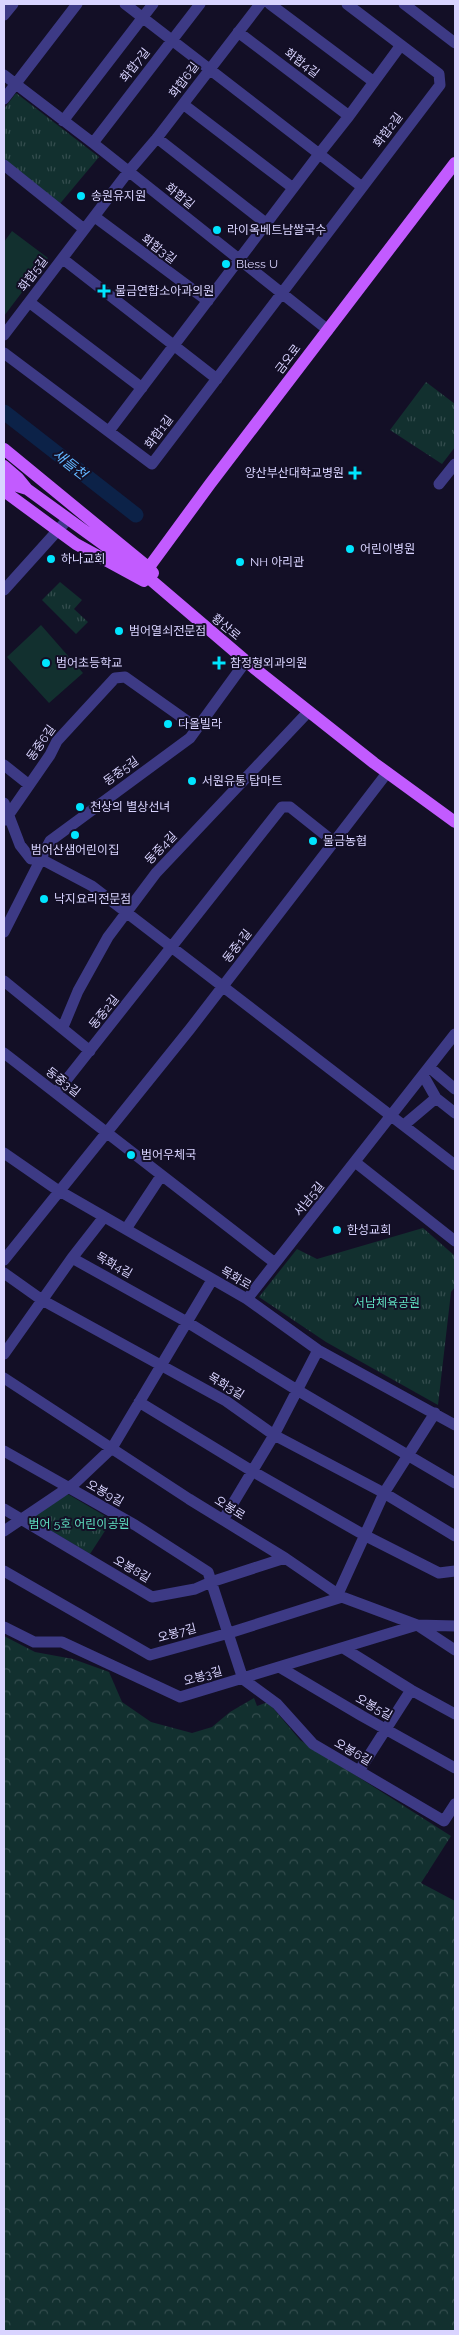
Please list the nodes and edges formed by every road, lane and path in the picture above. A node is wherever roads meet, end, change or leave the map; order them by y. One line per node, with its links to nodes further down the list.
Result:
1 (13, 4): 10 (street)
2 (77, 4): 19 (street)
3 (125, 4): 11 (street)
4 (153, 4): 11 (street, 화합7길)
5 (200, 4): 13 (street, 화합7길)
6 (260, 4): 12 (street, 화합6길)
7 (270, 4): 18 (street)
8 (346, 4): 15 (street, 화합2길)
9 (404, 4): 14 (street)
10 (4, 15)
11 (142, 17): 13 (street); 23 (street, 화합7길)
12 (238, 32): 16 (street, 화합6길); 22 (street, 화합4길)
13 (172, 41): 16 (street); 25 (street, 화합7길)
14 (455, 43)
15 (401, 45): 18 (street); 30 (street, 화합2길)
16 (209, 69): 21 (street, 화합6길); 26 (street)
17 (4, 75): 19 (street, 화합길)
18 (374, 82): 22 (street)
19 (15, 84): 20 (street); 23 (street, 화합길)
20 (4, 99)
21 (183, 104): 24 (street, 화합6길); 31 (street)
22 (350, 116): 26 (street)
23 (63, 121): 25 (street, 화합길)
24 (157, 138): 29 (street, 화합6길); 33 (street)
25 (93, 143): 29 (street, 화합길)
26 (319, 154): 30 (street); 31 (street)
27 (455, 163): 40 (main road, 금오로)
28 (4, 165): 34 (street)
29 (128, 172): 32 (street, 화합5길); 36 (street, 화합길)
30 (362, 187): 37 (street, 화합2길)
31 (293, 188): 33 (street)
32 (95, 217): 34 (street, 화합5길); 38 (street, 화합3길)
33 (267, 224): 36 (street)
34 (84, 230): 35 (street, 화합5길)
35 (63, 259): 39 (street, 화합5길); 42 (street)
36 (239, 261): 37 (street, 화합길); 38 (street)
37 (281, 294): 40 (street, 화합길); 44 (street, 화합1길)
38 (208, 301): 42 (street)
39 (29, 302): 41 (street, 화합5길); 45 (street)
40 (328, 330): 56 (main road, 금오로)
41 (4, 336)
42 (175, 345): 44 (street); 45 (street)
43 (4, 353): 46 (street, 화합1길)
44 (216, 379): 46 (street, 화합1길)
45 (142, 388): 46 (street)
46 (109, 431)
47 (4, 449): 56 (main road)
48 (455, 464): 51 (street)
49 (4, 466): 52 (main road, 황산로)
50 (4, 478): 52 (main road, 황산로)
51 (439, 484)
52 (27, 489): 54 (main road, 황산로)
53 (4, 491): 55 (main road)
54 (68, 519): 55 (street); 56 (main road, 황산로)
55 (58, 530): 57 (main road); 58 (street)
56 (147, 571): 57 (main road, 황산로)
57 (161, 589): 59 (main road, 황산로)
58 (4, 590)
59 (246, 662): 60 (main road, 황산로); 61 (street, 동중5길)
60 (309, 711): 63 (main road, 황산로); 70 (street, 동중4길)
61 (197, 728): 64 (street, 동중6길); 69 (street, 동중5길)
62 (4, 765): 64 (street)
63 (387, 773): 67 (main road, 황산로); 68 (street, 동중1길)
64 (28, 784): 66 (street, 동중6길)
65 (4, 803): 66 (street)
66 (6, 818): 69 (street)
67 (455, 822)
68 (334, 842): 72 (street, 동중2길); 74 (street, 동중1길)
69 (41, 859): 70 (street); 71 (street, 동중5길)
70 (127, 911): 72 (street); 75 (street, 동중4길)
71 (4, 932)
72 (173, 947): 74 (street); 77 (street, 동중2길)
73 (4, 981): 75 (street)
74 (222, 988): 84 (street); 86 (street, 동중1길)
75 (62, 1027): 77 (street)
76 (455, 1034): 79 (street, 서남5길)
77 (90, 1051): 81 (street, 동중2길)
78 (4, 1052): 81 (street, 동중3길)
79 (426, 1071): 80 (street); 82 (street); 84 (street, 서남5길)
80 (455, 1089)
81 (56, 1093): 86 (street, 동중3길)
82 (436, 1098): 83 (street); 85 (street)
83 (455, 1113)
84 (391, 1115): 85 (street); 88 (street, 서남5길)
85 (404, 1125): 89 (street)
86 (106, 1133): 90 (street); 91 (street, 동중1길)
87 (5, 1157): 91 (street, 목화로)
88 (355, 1162): 94 (street); 97 (street, 서남5길)
89 (455, 1165)
90 (161, 1176): 93 (street); 97 (street)
91 (61, 1192): 92 (street, 목화로); 96 (street, 동중1길)
92 (104, 1217): 93 (street, 목화로); 95 (street, 목화4길)
93 (126, 1229): 99 (street, 목화로)
94 (455, 1241)
95 (72, 1258): 101 (street); 102 (street, 목화4길)
96 (4, 1260)
97 (275, 1263): 100 (street, 서남5길)
98 (4, 1273): 101 (street)
99 (212, 1280): 100 (street, 목화로); 102 (street)
100 (247, 1299): 103 (street, 목화로)
101 (42, 1300): 104 (street); 105 (street)
102 (187, 1322): 105 (street); 107 (street)
103 (318, 1350): 107 (street); 109 (street, 목화로)
104 (4, 1354)
105 (162, 1366): 108 (street); 111 (street, 목화3길)
106 (4, 1378): 112 (street, 오봉로)
107 (297, 1390): 111 (street); 114 (street)
108 (139, 1402): 112 (street); 115 (street)
109 (435, 1413): 110 (street, 목화로); 114 (street)
110 (455, 1425)
111 (274, 1434): 115 (street); 118 (street, 목화3길)
112 (112, 1448): 117 (street); 121 (street, 오봉로)
113 (4, 1451): 117 (street, 오봉9길)
114 (407, 1456): 116 (street); 118 (street)
115 (252, 1471): 121 (street); 123 (street)
116 (455, 1483)
117 (67, 1488): 120 (street); 128 (street, 오봉9길)
118 (384, 1493): 123 (street); 124 (street, 목화3길)
119 (4, 1509): 120 (street, 오봉8길)
120 (20, 1520): 122 (street); 128 (street, 오봉8길)
121 (223, 1520): 125 (street, 오봉로)
122 (4, 1531)
123 (364, 1535): 127 (street); 129 (street)
124 (455, 1536)
125 (285, 1558): 128 (street, 오봉8길); 129 (street, 오봉로)
126 (4, 1571): 133 (street, 오봉7길)
127 (455, 1571)
128 (211, 1582): 133 (street)
129 (340, 1596): 130 (street, 오봉로); 133 (street, 오봉7길)
130 (418, 1625): 131 (street, 오봉로); 134 (street, 오봉3길); 135 (street)
131 (455, 1626)
132 (4, 1627): 137 (street, 오봉3길)
133 (229, 1634): 137 (street)
134 (345, 1649): 136 (street, 오봉3길); 138 (street)
135 (455, 1650)
136 (281, 1668): 137 (street, 오봉3길); 140 (street, 오봉5길)
137 (243, 1679): 142 (street, 오봉6길)
138 (411, 1690): 139 (street); 140 (street)
139 (455, 1714)
140 (386, 1730): 141 (street, 오봉5길); 142 (street)
141 (455, 1768)
142 (359, 1771): 143 (street, 오봉6길)
143 (455, 1804)

